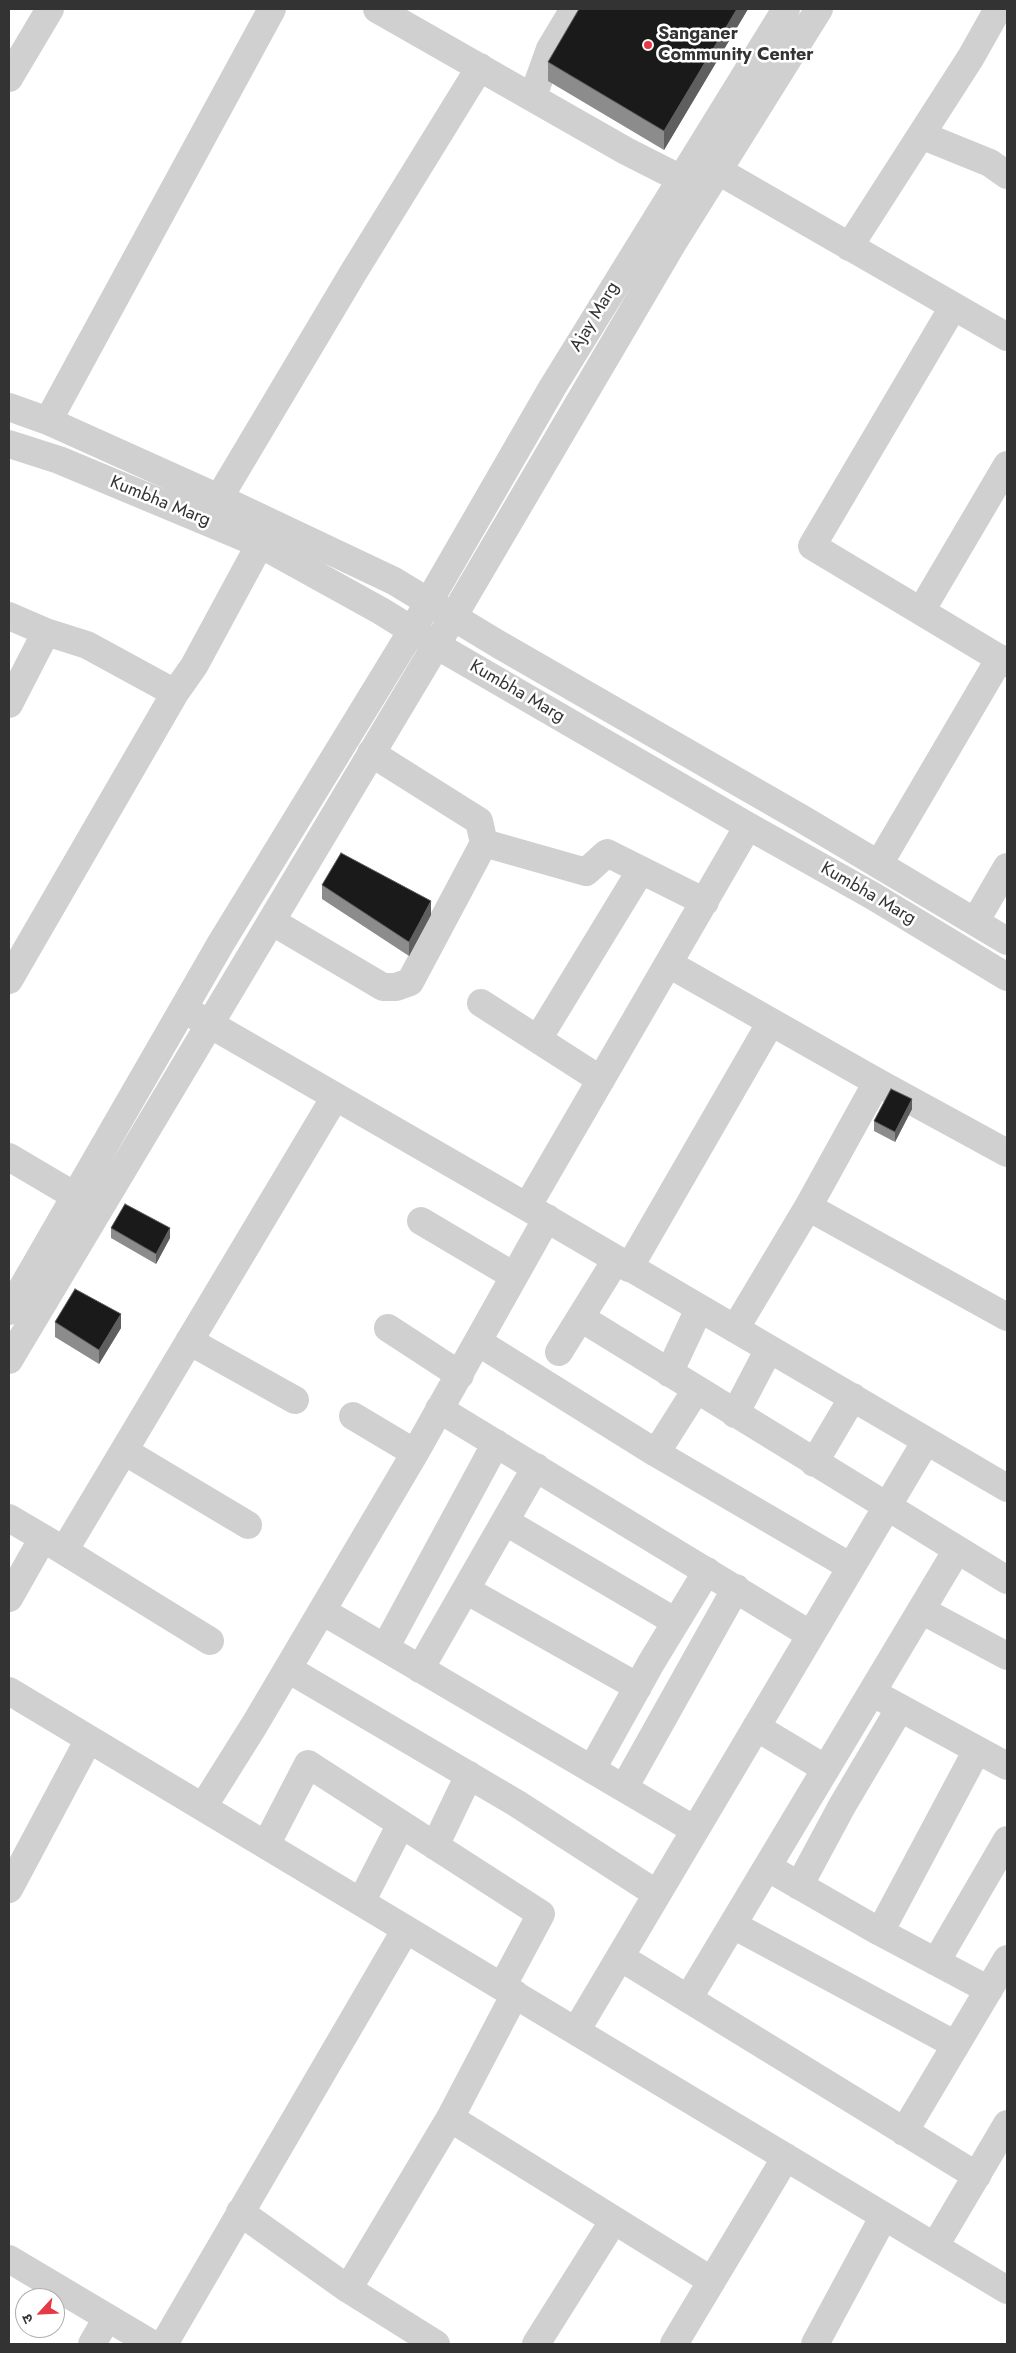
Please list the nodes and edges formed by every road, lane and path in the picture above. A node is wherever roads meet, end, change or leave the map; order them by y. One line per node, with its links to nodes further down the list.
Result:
1 (50, 9): 9 (street)
2 (272, 9): 19 (street)
3 (377, 9): 8 (street)
4 (574, 9): 10 (street)
5 (786, 9): 12 (street, Ajay Marg)
6 (819, 9): 14 (street, Ajay Marg)
7 (998, 9): 11 (street)
8 (480, 67): 10 (street); 22 (street)
9 (9, 78)
10 (533, 96): 12 (street)
11 (921, 135): 13 (street); 15 (street)
12 (687, 168): 14 (street); 25 (street, Ajay Marg)
13 (1007, 175)
14 (711, 181): 15 (street); 28 (street, Ajay Marg)
15 (849, 247): 16 (street)
16 (953, 307): 17 (street); 26 (street)
17 (1007, 337)
18 (9, 407): 19 (street, Kumbha Marg)
19 (48, 421): 22 (street, Kumbha Marg)
20 (9, 444): 24 (street, Kumbha Marg)
21 (1007, 465): 23 (street)
22 (219, 498): 25 (street, Kumbha Marg)
23 (999, 499): 26 (street)
24 (260, 544): 29 (street, Kumbha Marg); 33 (street)
25 (430, 602): 28 (street, Kumbha Marg); 29 (street, Ajay Marg)
26 (921, 611): 32 (street)
27 (9, 616): 30 (street)
28 (453, 617): 31 (street, Ajay Marg); 38 (street, Kumbha Marg)
29 (413, 630): 31 (street, Kumbha Marg); 49 (street, Ajay Marg)
30 (46, 632): 33 (street); 34 (street)
31 (436, 645): 35 (street, Ajay Marg); 36 (street, Kumbha Marg)
32 (1004, 660): 38 (street)
33 (175, 693): 47 (street)
34 (9, 704)
35 (371, 753): 37 (street); 42 (street, Ajay Marg)
36 (748, 826): 41 (street); 46 (street, Kumbha Marg)
37 (484, 843): 40 (street); 42 (street)
38 (879, 864): 43 (street, Kumbha Marg)
39 (1007, 867): 43 (street)
40 (641, 870): 41 (street); 52 (street)
41 (705, 902): 45 (street)
42 (271, 921): 51 (street, Ajay Marg)
43 (975, 922): 44 (street, Kumbha Marg)
44 (1007, 941)
45 (669, 964): 50 (street); 53 (street)
46 (1007, 977)
47 (9, 980)
48 (481, 1003): 52 (street)
49 (183, 1009): 51 (street); 58 (street, Ajay Marg)
50 (771, 1022): 54 (street); 62 (street)
51 (209, 1024): 55 (street); 65 (street, Ajay Marg)
52 (538, 1039): 53 (street)
53 (601, 1080): 60 (street)
54 (877, 1082): 56 (street); 59 (street)
55 (335, 1097): 60 (street); 70 (street)
56 (1007, 1153)
57 (9, 1157): 58 (street)
58 (75, 1196): 65 (street, Ajay Marg)
59 (808, 1208): 66 (street); 69 (street)
60 (537, 1212): 62 (street); 63 (street)
61 (421, 1221): 63 (street)
62 (623, 1264): 64 (street); 67 (street)
63 (514, 1276): 71 (street)
64 (699, 1308): 69 (street); 75 (street)
65 (14, 1313): 74 (street)
66 (1007, 1317)
67 (581, 1318): 73 (street); 75 (street)
68 (388, 1328): 76 (street)
69 (735, 1329): 72 (street)
70 (189, 1342): 79 (street); 85 (street)
71 (478, 1342): 76 (street); 87 (street)
72 (769, 1349): 78 (street); 81 (street)
73 (559, 1352)
74 (9, 1360)
75 (669, 1373): 77 (street)
76 (460, 1375): 80 (street)
77 (696, 1390): 81 (street); 87 (street)
78 (853, 1398): 83 (street); 88 (street)
79 (295, 1400)
80 (439, 1409): 84 (street); 86 (street)
81 (735, 1414): 88 (street)
82 (353, 1416): 86 (street)
83 (926, 1441): 90 (street); 91 (street)
84 (496, 1443): 89 (street); 108 (street)
85 (124, 1451): 94 (street); 95 (street)
86 (415, 1453): 104 (street)
87 (656, 1453): 97 (street)
88 (814, 1464): 91 (street)
89 (536, 1467): 93 (street); 98 (street)
90 (1007, 1488)
91 (886, 1508): 96 (street); 97 (street)
92 (9, 1518): 95 (street)
93 (506, 1522): 101 (street); 105 (street)
94 (248, 1525)
95 (53, 1545): 102 (street); 107 (street)
96 (957, 1550): 99 (street); 103 (street)
97 (851, 1567): 106 (street)
98 (707, 1571): 100 (street); 105 (street)
99 (1007, 1580)
100 (736, 1588): 106 (street); 123 (street)
101 (466, 1590): 111 (street); 112 (street)
102 (9, 1598)
103 (921, 1610): 109 (street); 114 (street)
104 (322, 1611): 108 (street); 110 (street)
105 (676, 1622): 112 (street)
106 (811, 1635): 116 (street)
107 (210, 1641)
108 (385, 1648): 111 (street)
109 (1007, 1656)
110 (288, 1669): 122 (street); 124 (street)
111 (420, 1669): 120 (street)
112 (638, 1687): 120 (street)
113 (9, 1691): 117 (street)
114 (872, 1693): 115 (street); 121 (street)
115 (900, 1708): 118 (street); 131 (street)
116 (756, 1727): 121 (street); 126 (street)
117 (89, 1739): 124 (street); 132 (street)
118 (977, 1750): 119 (street); 137 (street)
119 (1007, 1766)
120 (592, 1769): 123 (street)
121 (826, 1769): 130 (street)
122 (469, 1775): 129 (street); 133 (street)
123 (624, 1788): 126 (street)
124 (203, 1808): 128 (street)
125 (401, 1824): 128 (street); 129 (street); 134 (street)
126 (695, 1830): 133 (street)
127 (1007, 1840): 140 (street)
128 (266, 1845): 134 (street)
129 (435, 1846): 141 (street)
130 (767, 1867): 131 (street); 135 (street)
131 (799, 1886): 137 (street)
132 (9, 1889)
133 (657, 1894): 138 (street)
134 (361, 1902): 136 (street)
135 (733, 1925): 143 (street); 145 (street)
136 (406, 1929): 141 (street); 151 (street)
137 (880, 1932): 140 (street)
138 (620, 1957): 143 (street); 144 (street)
139 (1007, 1959): 142 (street)
140 (936, 1962): 142 (street)
141 (508, 1990): 144 (street); 146 (street)
142 (989, 1990): 145 (street)
143 (688, 1999): 148 (street)
144 (576, 2031): 149 (street)
145 (956, 2045): 148 (street)
146 (450, 2118): 153 (street); 157 (street)
147 (1007, 2124): 150 (street)
148 (904, 2132): 150 (street)
149 (786, 2157): 152 (street); 156 (street)
150 (977, 2176): 154 (street)
151 (240, 2212): 157 (street); 162 (street)
152 (884, 2216): 154 (street); 166 (street)
153 (614, 2220): 156 (street); 164 (street)
154 (935, 2246): 158 (street)
155 (9, 2259): 159 (street)
156 (712, 2281): 165 (street)
157 (348, 2289): 163 (street)
158 (1007, 2290)
159 (107, 2318): 160 (street); 161 (street)
160 (92, 2344)
161 (152, 2344)
162 (164, 2344)
163 (436, 2344)
164 (536, 2344)
165 (674, 2344)
166 (815, 2344)

